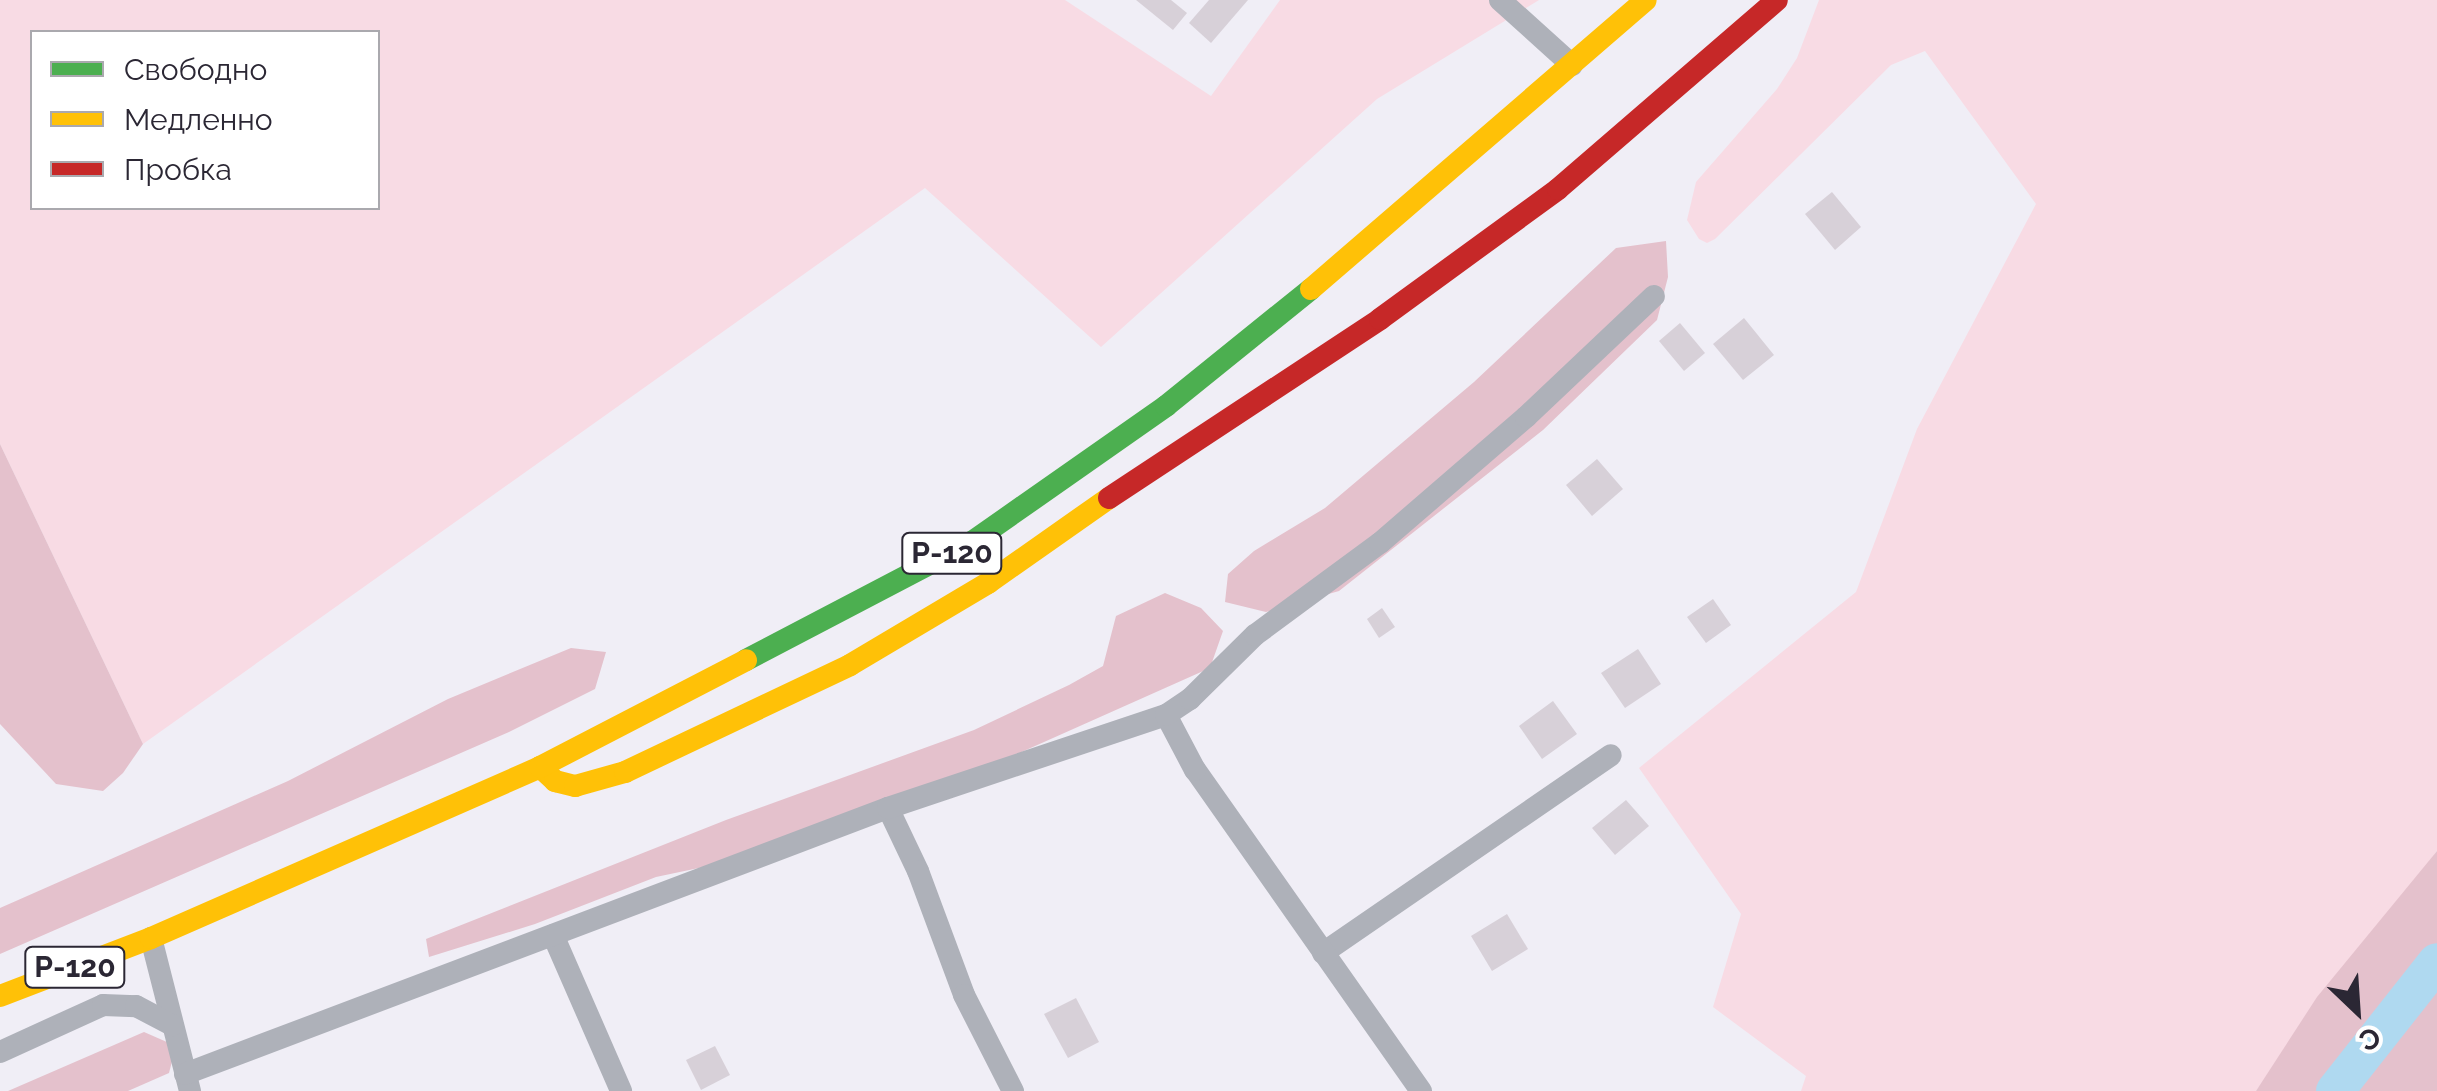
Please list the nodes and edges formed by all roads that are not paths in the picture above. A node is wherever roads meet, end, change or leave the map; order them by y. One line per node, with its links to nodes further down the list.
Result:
1 (1500, 0): 4 (street)
2 (1646, 0): 4 (main road, Р-120)
3 (1778, 0): 8 (main road)
4 (1572, 65): 8 (main road, Р-120)
5 (1654, 296): 6 (street)
6 (1166, 715): 9 (street); 12 (street)
7 (1610, 755): 12 (street)
8 (540, 767): 11 (main road, Р-120)
9 (888, 808): 10 (street); 18 (street)
10 (553, 935): 16 (street); 17 (street)
11 (151, 938): 13 (main road, Р-120); 14 (street)
12 (1323, 952): 19 (street)
13 (0, 996)
14 (172, 1025): 15 (street); 16 (street)
15 (0, 1052)
16 (187, 1082)
17 (620, 1091)
18 (1013, 1091)
19 (1421, 1091)

